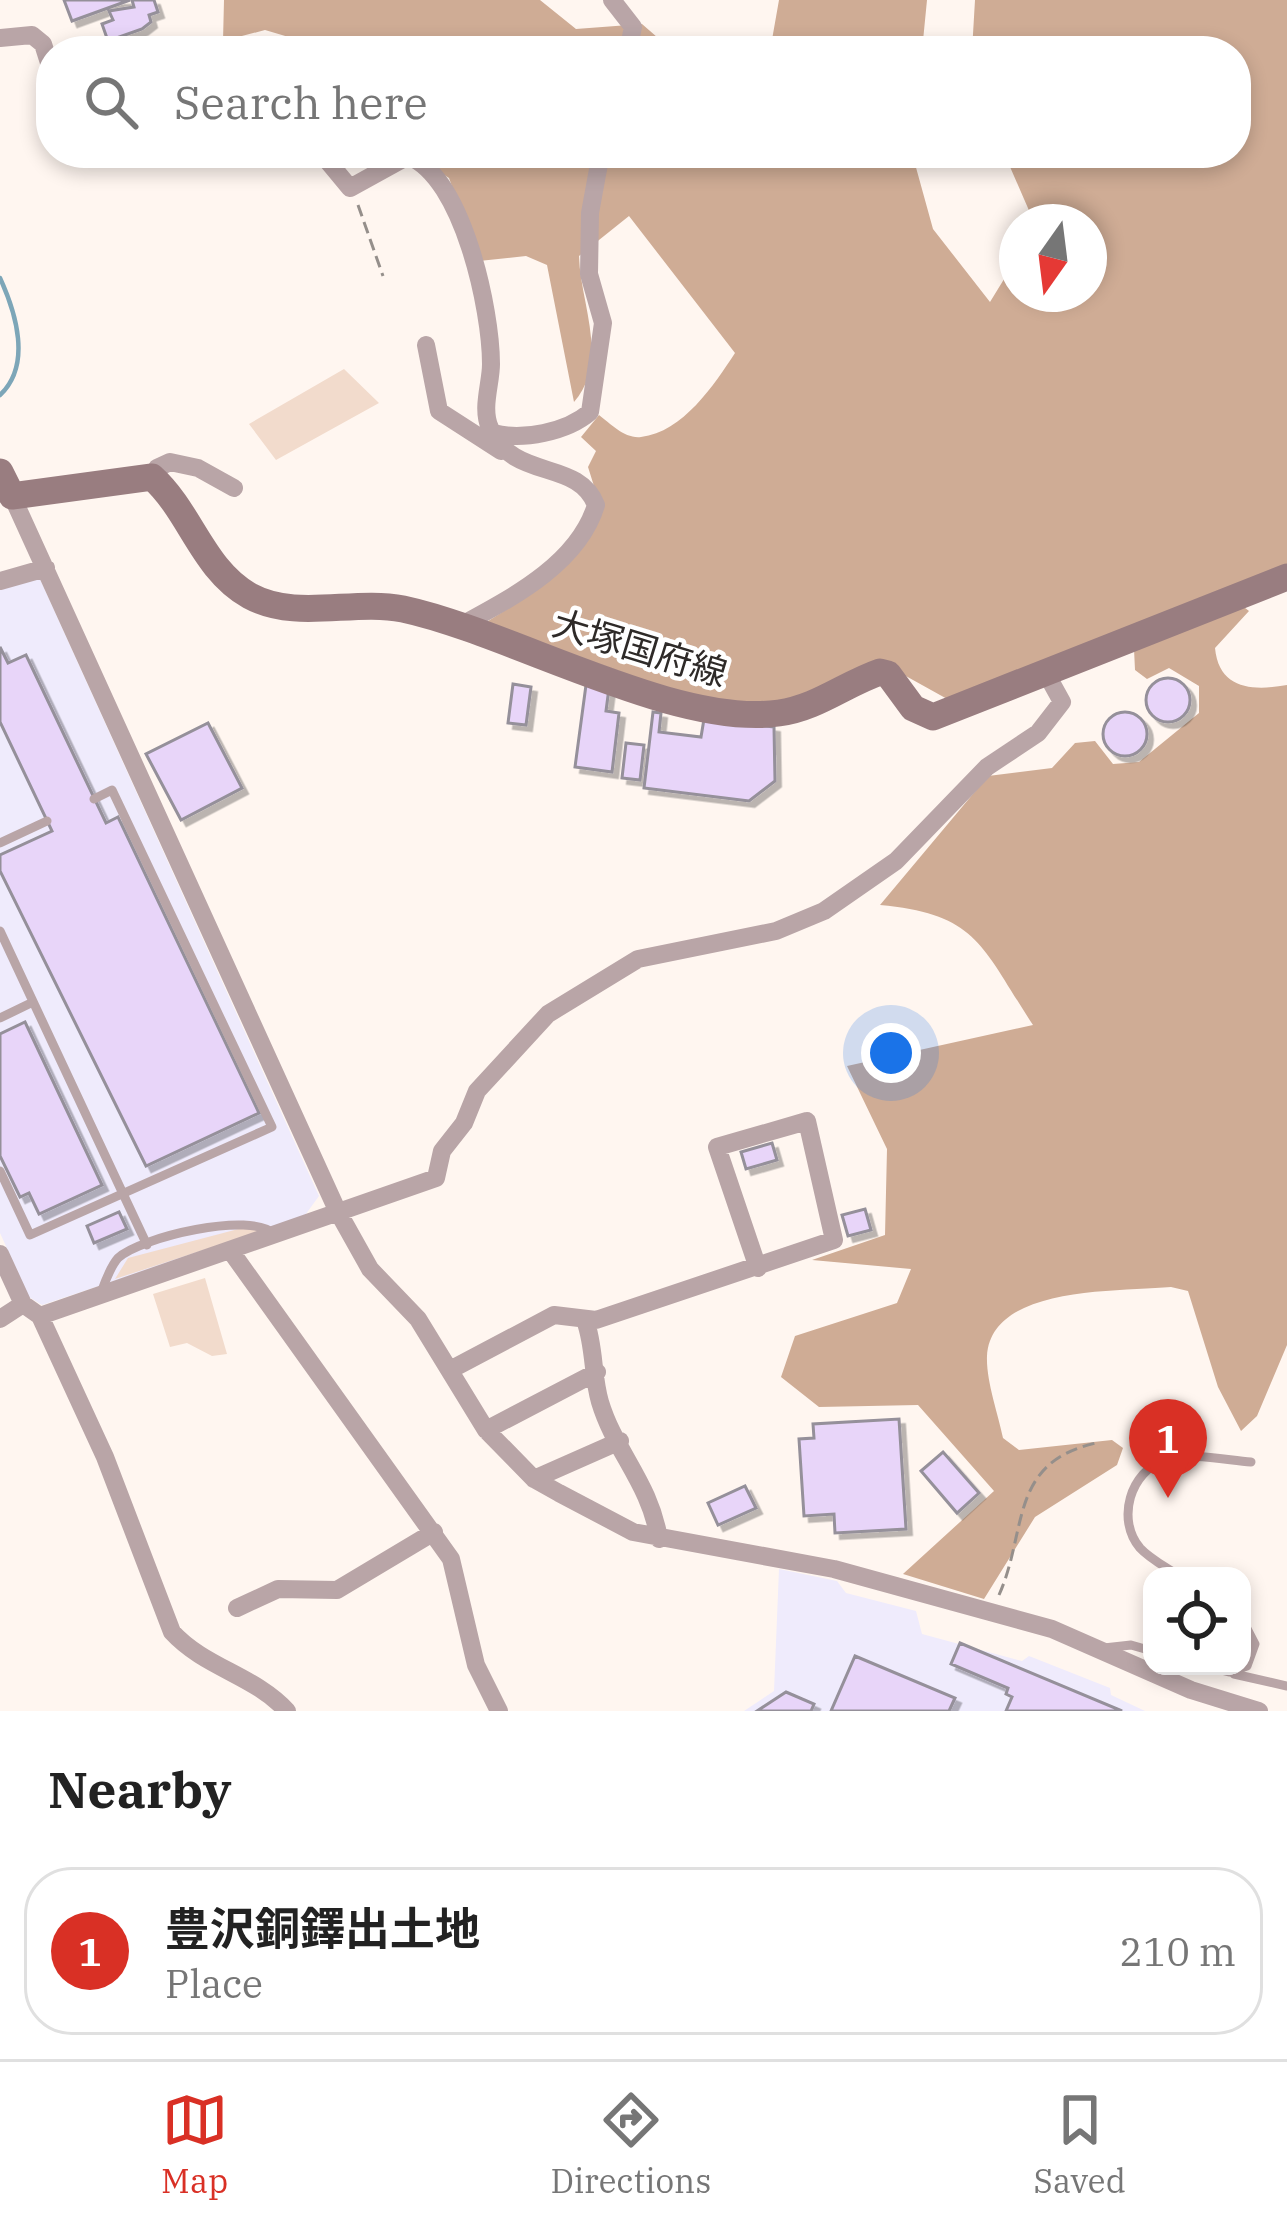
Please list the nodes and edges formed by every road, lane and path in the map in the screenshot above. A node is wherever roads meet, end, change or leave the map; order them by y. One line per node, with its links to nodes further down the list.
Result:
1 (612, 0): 2 (street)
2 (631, 36)
3 (0, 38): 4 (street)
4 (36, 38)
5 (333, 168): 9 (street)
6 (386, 168): 9 (street)
7 (426, 168): 12 (street)
8 (599, 168): 12 (street)
9 (350, 188): 10 (path)
10 (383, 277)
11 (426, 345): 13 (street)
12 (494, 433): 13 (street)
13 (505, 454): 20 (street)
14 (152, 477): 15 (main road); 16 (street); 20 (main road, 大塚国府線)
15 (6, 484): 17 (street)
16 (234, 488)
17 (46, 568): 18 (street); 30 (street)
18 (0, 581)
19 (1283, 582): 21 (main road, 大塚国府線)
20 (458, 627): 21 (main road, 大塚国府線)
21 (1046, 673): 30 (street)
22 (94, 799): 29 (lane)
23 (47, 821): 24 (lane)
24 (0, 843)
25 (0, 931): 26 (lane)
26 (33, 1002): 27 (lane); 29 (lane)
27 (0, 1018)
28 (0, 1172): 29 (lane)
29 (123, 1193): 32 (lane)
30 (337, 1210): 31 (street); 41 (street)
31 (274, 1234): 32 (lane); 33 (street)
32 (147, 1245): 36 (lane)
33 (230, 1250): 36 (street); 48 (street)
34 (0, 1254): 37 (street)
35 (758, 1268): 35 (street); 40 (street)
36 (100, 1295): 38 (street)
37 (23, 1304): 38 (street); 39 (street)
38 (40, 1316): 57 (street)
39 (0, 1319)
40 (584, 1320): 41 (street); 42 (street)
41 (450, 1370): 43 (street)
42 (597, 1372): 43 (street); 44 (street)
43 (486, 1430): 47 (street)
44 (620, 1441): 47 (street); 49 (street)
45 (1096, 1443): 52 (path)
46 (1252, 1462): 50 (lane)
47 (535, 1479): 49 (street)
48 (434, 1532): 51 (street); 58 (street)
49 (658, 1538): 52 (street)
50 (1166, 1567)
51 (237, 1608)
52 (991, 1612): 53 (street)
53 (1102, 1648): 54 (lane); 59 (street)
54 (1143, 1648)
55 (1241, 1675): 56 (lane)
56 (1287, 1686)
57 (287, 1711)
58 (499, 1711)
59 (1258, 1711)

